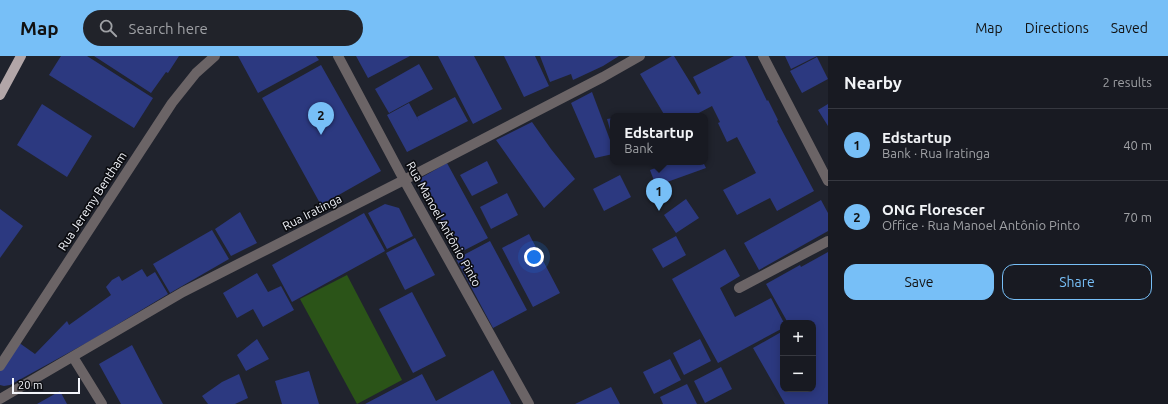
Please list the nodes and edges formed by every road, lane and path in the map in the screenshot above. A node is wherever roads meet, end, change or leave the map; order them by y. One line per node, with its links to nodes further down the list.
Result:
1 (21, 56): 6 (main road)
2 (215, 56): 12 (street, Rua Jeremy Bentham)
3 (338, 56): 7 (street, Rua Manoel Antônio Pinto)
4 (640, 56): 7 (street, Rua Iratinga)
5 (763, 56): 8 (street)
6 (0, 95)
7 (404, 180): 11 (street, Rua Iratinga); 15 (street, Rua Manoel Antônio Pinto)
8 (828, 181)
9 (828, 241): 10 (street)
10 (739, 288)
11 (73, 357): 13 (street, Rua Iratinga); 14 (street)
12 (0, 366)
13 (0, 399)
14 (102, 404)
15 (529, 404)

